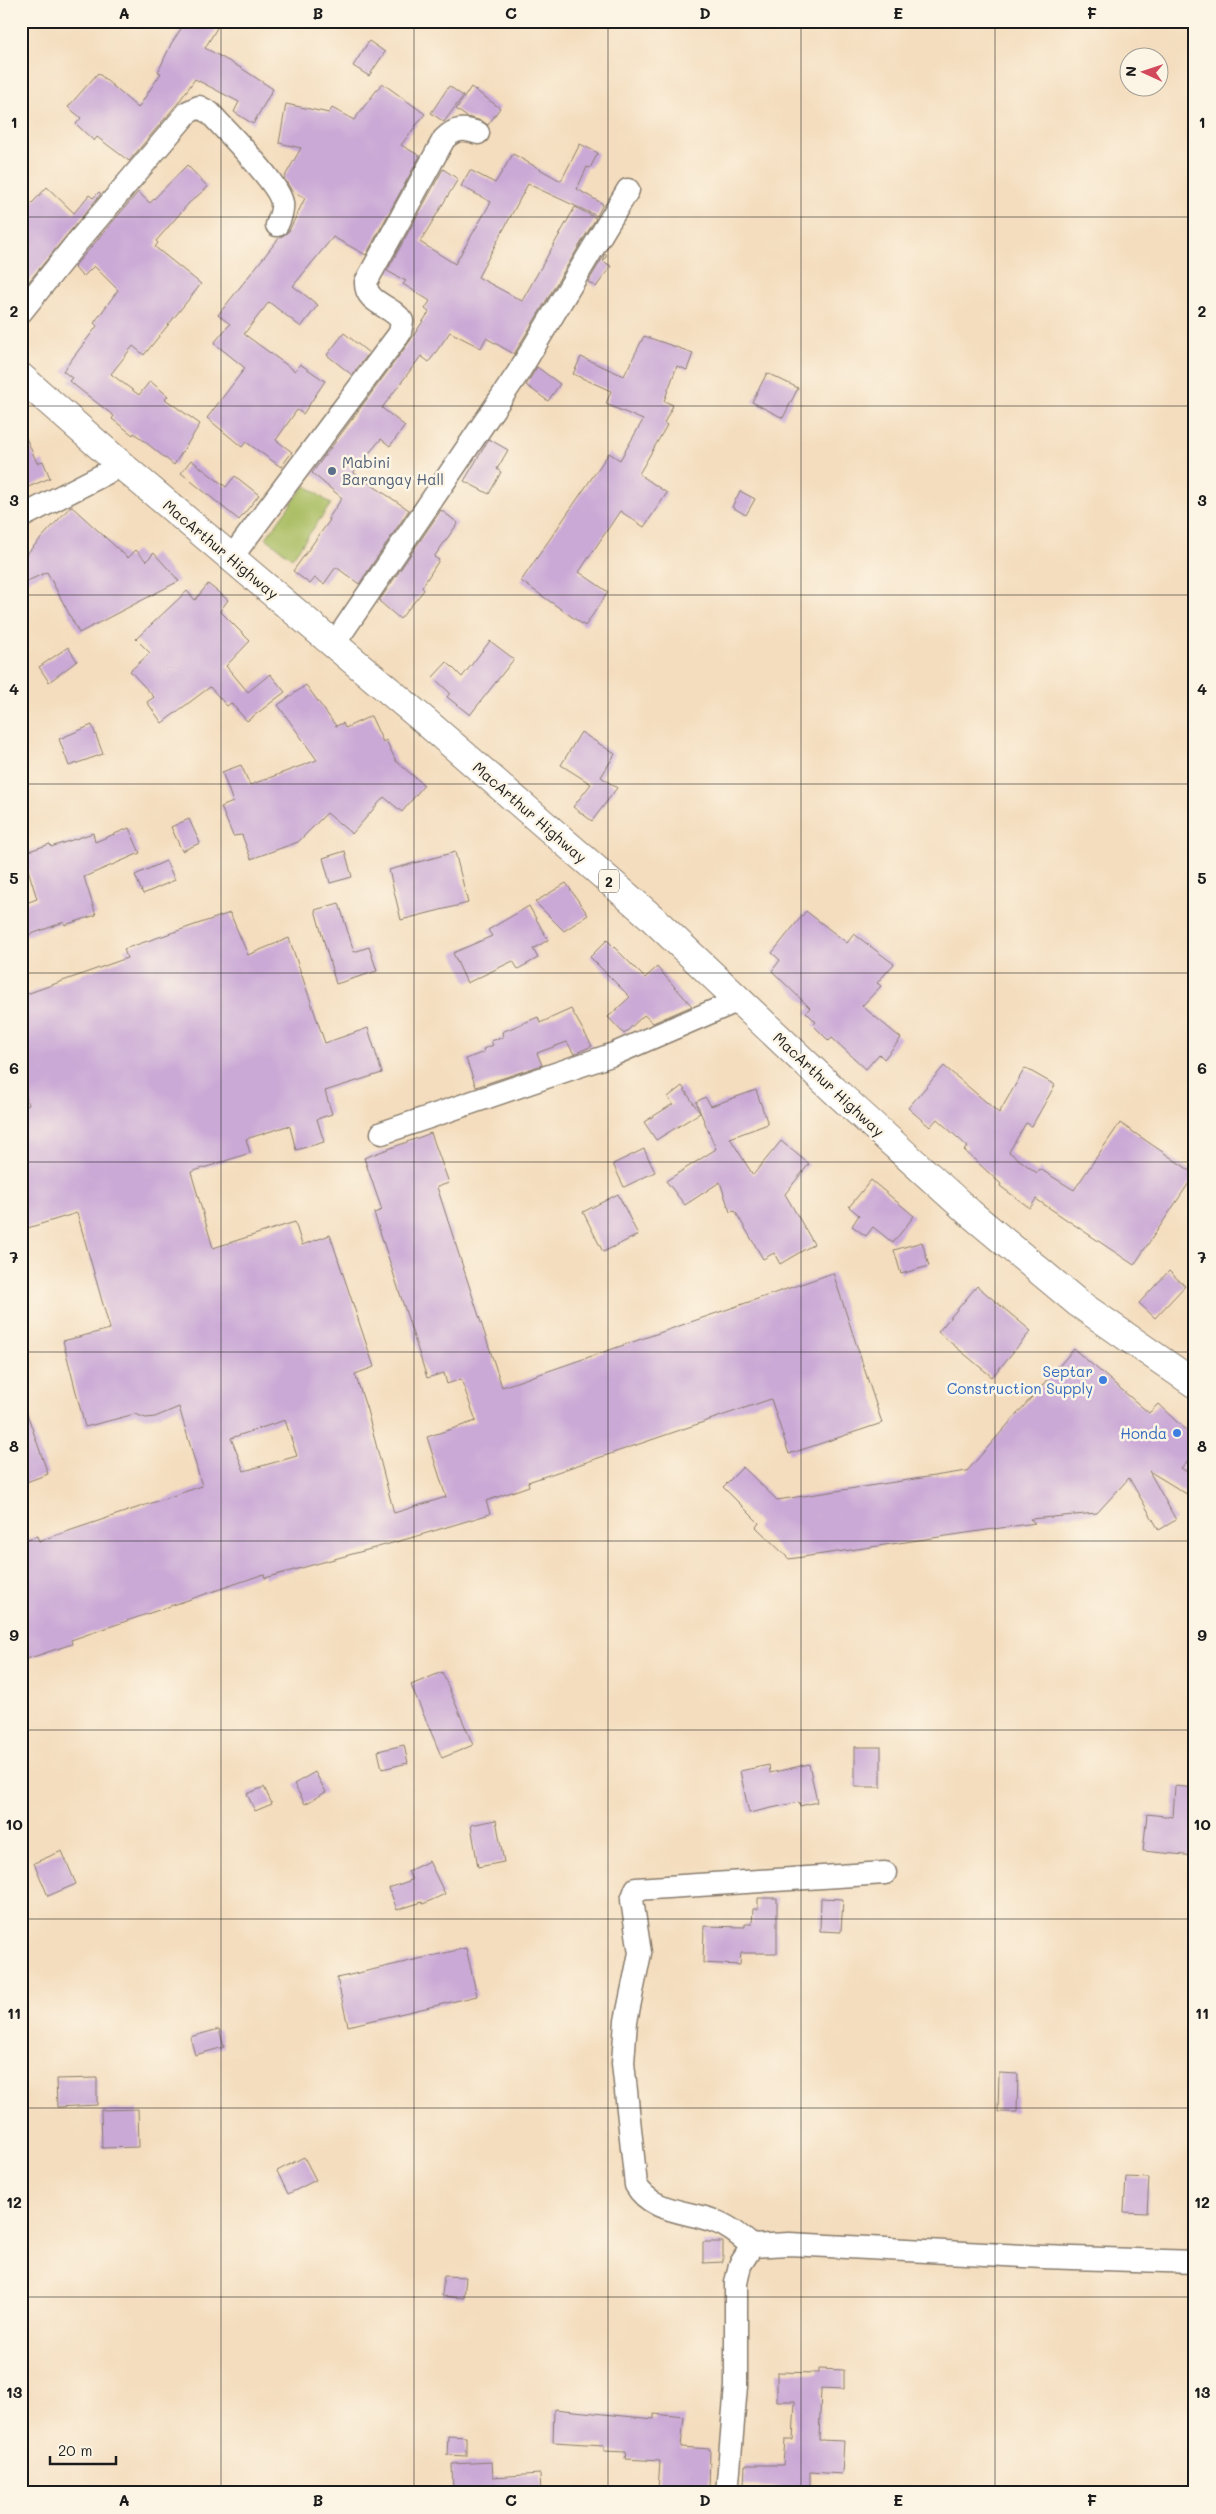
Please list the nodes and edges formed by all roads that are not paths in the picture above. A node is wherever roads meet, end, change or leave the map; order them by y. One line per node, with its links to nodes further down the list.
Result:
1 (478, 133): 8 (street)
2 (628, 190): 9 (street)
3 (277, 225): 4 (street)
4 (21, 312)
5 (26, 388): 6 (highway, MacArthur Highway / 2)
6 (122, 465): 7 (street); 8 (highway, MacArthur Highway / 2)
7 (21, 517)
8 (231, 558): 9 (highway, MacArthur Highway / 2)
9 (334, 644): 10 (highway, MacArthur Highway / 2)
10 (739, 1000): 11 (street); 12 (highway, MacArthur Highway / 2)
11 (382, 1133)
12 (1195, 1384)
13 (885, 1873): 14 (street)
14 (752, 2246): 15 (street); 16 (street)
15 (1195, 2262)
16 (727, 2493)

